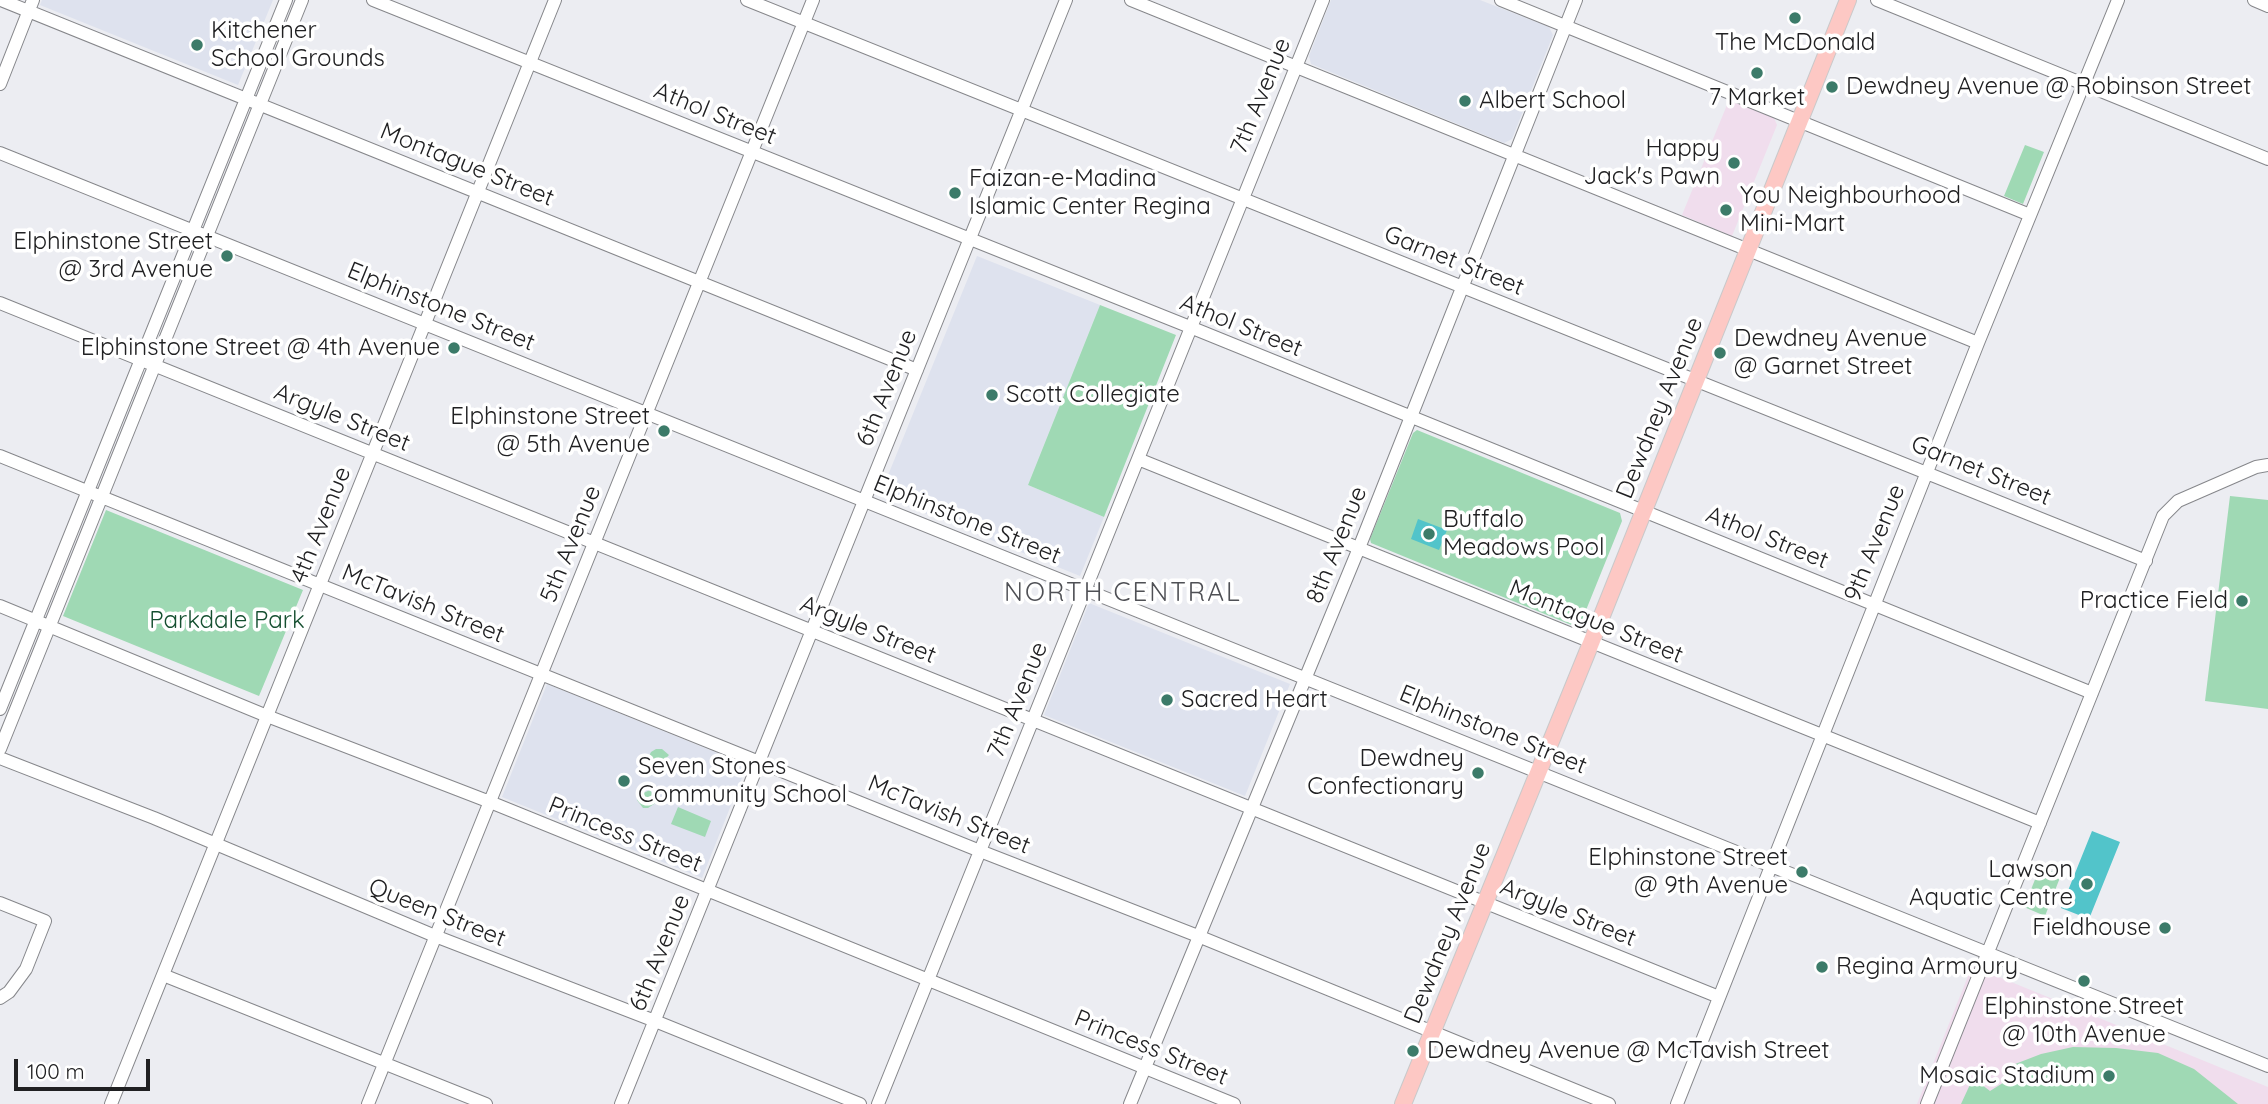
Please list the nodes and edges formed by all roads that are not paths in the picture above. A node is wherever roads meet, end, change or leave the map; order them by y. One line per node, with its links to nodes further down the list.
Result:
1 (1, 0): 17 (street, Montague Street)
2 (286, 0): 25 (street)
3 (302, 0): 26 (street)
4 (373, 0): 21 (street, Athol Street)
5 (555, 0): 21 (street, 4th Avenue)
6 (747, 0): 19 (street, Garnet Street)
7 (813, 0): 19 (street, 5th Avenue)
8 (1066, 0): 27 (street, 6th Avenue)
9 (1131, 0): 22 (street)
10 (1323, 0): 22 (street, 7th Avenue)
11 (1502, 0): 20 (street)
12 (1576, 0): 20 (street, 8th Avenue)
13 (1848, 0): 28 (main road, Dewdney Avenue)
14 (1877, 0): 24 (street)
15 (2118, 0): 24 (street, 9th Avenue)
16 (2254, 0): 18 (street)
17 (31, 6): 23 (street); 25 (street, Montague Street)
18 (2268, 6)
19 (804, 23): 27 (street, Garnet Street); 29 (street, 5th Avenue)
20 (1566, 25): 28 (street); 31 (street, 8th Avenue)
21 (530, 62): 29 (street, Athol Street); 33 (street, 4th Avenue)
22 (1296, 65): 31 (street); 34 (street, 7th Avenue)
23 (0, 84)
24 (2083, 85): 32 (street); 35 (street, 9th Avenue)
25 (246, 99): 26 (street, Montague Street); 36 (street)
26 (260, 104): 33 (street, Montague Street); 37 (street)
27 (1021, 111): 34 (street, Garnet Street); 38 (street, 6th Avenue)
28 (1799, 122): 35 (street); 39 (main road, Dewdney Avenue)
29 (751, 152): 38 (street, Athol Street); 40 (street, 5th Avenue)
30 (0, 153): 36 (street, Elphinstone Street)
31 (1513, 155): 39 (street); 41 (street, 8th Avenue)
32 (2268, 159)
33 (477, 192): 40 (street, Montague Street); 43 (street, 4th Avenue)
34 (1241, 198): 41 (street, Garnet Street); 44 (street, 7th Avenue)
35 (2030, 215): 45 (street, 9th Avenue)
36 (192, 232): 37 (street, Elphinstone Street); 46 (street)
37 (206, 237): 43 (street, Elphinstone Street); 47 (street)
38 (970, 239): 44 (street, Athol Street); 48 (street, 6th Avenue)
39 (1748, 250): 45 (street); 49 (main road, Dewdney Avenue)
40 (699, 282): 48 (street, Montague Street); 50 (street, 5th Avenue)
41 (1461, 287): 49 (street, Garnet Street); 51 (street, 8th Avenue)
42 (0, 303): 46 (street, Argyle Street)
43 (424, 324): 50 (street, Elphinstone Street); 52 (street, 4th Avenue)
44 (1190, 327): 51 (street, Athol Street); 54 (street, 7th Avenue)
45 (1978, 343): 56 (street, 9th Avenue)
46 (141, 359): 47 (street, Argyle Street); 57 (street)
47 (155, 365): 52 (street, Argyle Street); 58 (street)
48 (917, 370): 59 (street, 6th Avenue)
49 (1696, 380): 56 (street, Garnet Street); 60 (main road, Dewdney Avenue)
50 (648, 413): 59 (street, Elphinstone Street); 61 (street, 5th Avenue)
51 (1410, 417): 60 (street, Athol Street); 62 (street, 8th Avenue)
52 (373, 453): 61 (street, Argyle Street); 64 (street, 4th Avenue)
53 (0, 456): 57 (street, McTavish Street)
54 (1138, 459): 62 (street, Montague Street); 65 (street, 7th Avenue)
55 (2268, 465): 63 (street)
56 (1926, 472): 63 (street, Garnet Street); 66 (street, 9th Avenue)
57 (88, 491): 58 (street, McTavish Street); 68 (street)
58 (102, 497): 64 (street, McTavish Street); 69 (street)
59 (865, 500): 65 (street, Elphinstone Street); 70 (street, 6th Avenue)
60 (1643, 512): 66 (street, Athol Street); 71 (main road, Dewdney Avenue)
61 (594, 542): 70 (street, Argyle Street); 72 (street, 5th Avenue)
62 (1359, 548): 71 (street, Montague Street); 73 (street, 8th Avenue)
63 (2146, 561): 74 (street)
64 (319, 585): 72 (street, McTavish Street); 76 (street, 4th Avenue)
65 (1085, 591): 73 (street, Elphinstone Street); 77 (street, 7th Avenue)
66 (1874, 604): 74 (street, Athol Street); 78 (street, 9th Avenue)
67 (0, 606): 68 (street, Princess Street)
68 (36, 620): 69 (street, Princess Street); 75 (street)
69 (50, 626): 76 (street, Princess Street); 79 (street)
70 (812, 630): 77 (street, Argyle Street); 81 (street, 6th Avenue)
71 (1591, 643): 78 (street, Montague Street); 82 (main road, Dewdney Avenue)
72 (541, 674): 81 (street, McTavish Street); 83 (street, 5th Avenue)
73 (1305, 678): 82 (street, Elphinstone Street); 84 (street, 8th Avenue)
74 (2092, 693): 85 (street)
75 (0, 709)
76 (267, 716): 83 (street, Princess Street); 86 (street, 4th Avenue)
77 (1033, 719): 84 (street, Argyle Street); 87 (street, 7th Avenue)
78 (1822, 734): 85 (street, Montague Street); 88 (street, 9th Avenue)
79 (0, 749)
80 (0, 758): 86 (street, Queen Street)
81 (759, 761): 87 (street, McTavish Street); 89 (street, 6th Avenue)
82 (1538, 771): 88 (street, Elphinstone Street); 90 (main road, Dewdney Avenue)
83 (490, 802): 89 (street, Princess Street); 92 (street, 5th Avenue)
84 (1252, 807): 90 (street, Argyle Street); 93 (street, 8th Avenue)
85 (2040, 823): 94 (street)
86 (215, 844): 92 (street, Queen Street); 95 (street, 4th Avenue)
87 (980, 851): 93 (street, McTavish Street); 96 (street, 7th Avenue)
88 (1771, 865): 94 (street, Elphinstone Street); 97 (street, 9th Avenue)
89 (707, 891): 96 (street, Princess Street); 99 (street, 6th Avenue)
90 (1485, 902): 97 (street, Argyle Street); 100 (main road, Dewdney Avenue)
91 (0, 903): 98 (street)
92 (435, 936): 99 (street, Queen Street); 101 (street, 5th Avenue)
93 (1198, 936): 100 (street, McTavish Street); 103 (street, 8th Avenue)
94 (1988, 953): 102 (street, Elphinstone Street); 115 (street)
95 (163, 975): 101 (street); 104 (street, 4th Avenue)
96 (928, 981): 103 (street, Princess Street); 109 (street, 7th Avenue)
97 (1719, 997): 114 (street, 9th Avenue)
98 (0, 998)
99 (655, 1021): 107 (street, 6th Avenue); 108 (street, Queen Street)
100 (1432, 1033): 112 (main road, Dewdney Avenue); 113 (street, McTavish Street)
101 (384, 1062): 105 (street, 5th Avenue); 106 (street)
102 (2268, 1066)
103 (1144, 1068): 110 (street, 8th Avenue); 111 (street, Princess Street)
104 (111, 1104)
105 (368, 1104)
106 (486, 1104)
107 (621, 1104)
108 (860, 1104)
109 (878, 1104)
110 (1130, 1104)
111 (1234, 1104)
112 (1403, 1104)
113 (1609, 1104)
114 (1677, 1104)
115 (1927, 1104)

